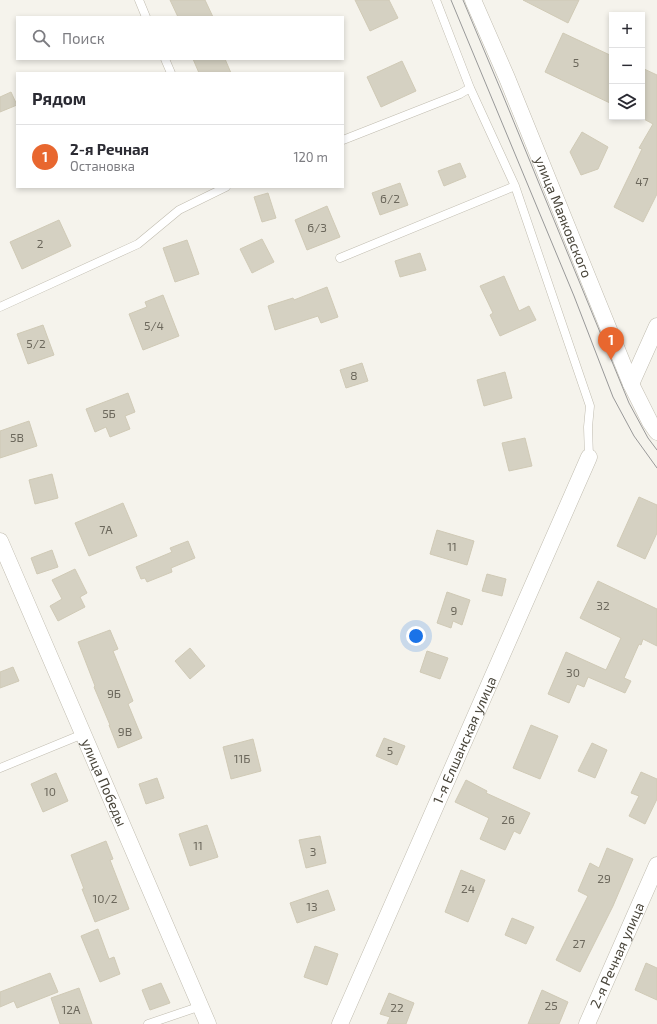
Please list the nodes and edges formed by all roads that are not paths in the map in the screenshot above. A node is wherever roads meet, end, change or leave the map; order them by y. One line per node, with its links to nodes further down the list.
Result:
1 (139, 0): 4 (lane)
2 (436, 0): 7 (lane)
3 (473, 0): 14 (street, улица Маяковского)
4 (146, 16)
5 (165, 60): 6 (lane)
6 (171, 72)
7 (470, 88): 8 (lane); 9 (lane)
8 (344, 140)
9 (515, 186): 11 (lane); 16 (lane)
10 (223, 188): 12 (lane)
11 (340, 258)
12 (0, 307)
13 (657, 326): 14 (street)
14 (631, 384): 15 (street, улица Маяковского)
15 (657, 432)
16 (589, 456): 24 (street, 1-я Елшанская улица)
17 (0, 541): 18 (street, улица Победы)
18 (83, 734): 19 (lane); 21 (street, улица Победы)
19 (0, 768)
20 (657, 865): 25 (street, 2-я Речная улица)
21 (201, 1006): 22 (lane); 23 (street, улица Победы)
22 (148, 1024)
23 (208, 1024)
24 (340, 1024)
25 (587, 1024)

